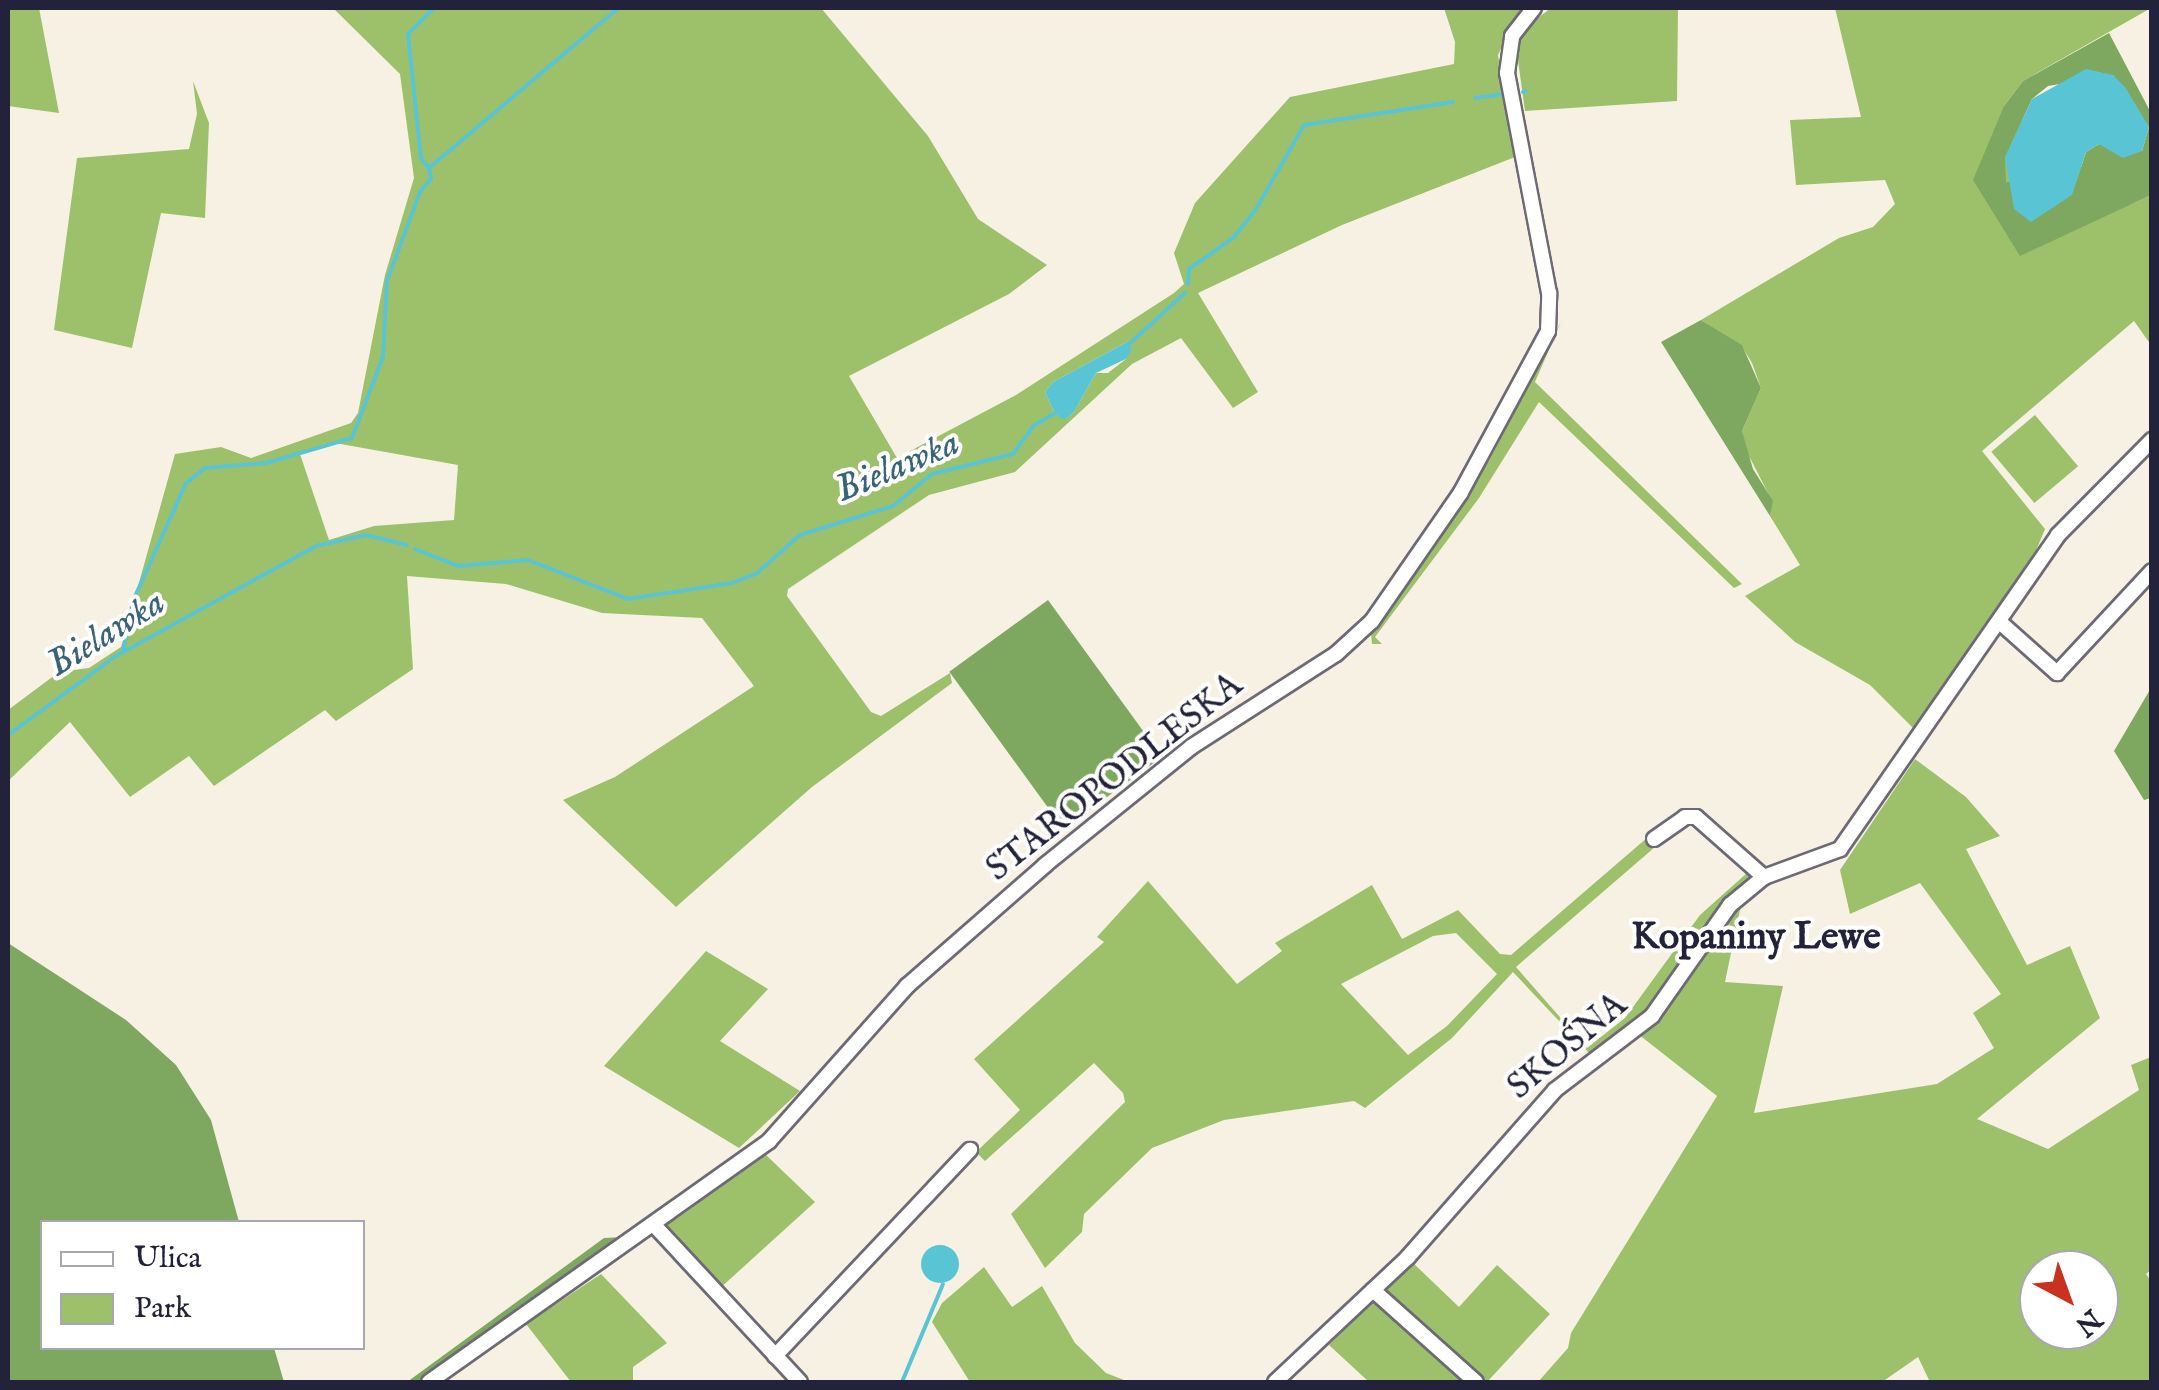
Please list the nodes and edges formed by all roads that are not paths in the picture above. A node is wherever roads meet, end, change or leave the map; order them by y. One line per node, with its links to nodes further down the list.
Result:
1 (1534, 8): 8 (street, STAROPODLESKA)
2 (2152, 440): 4 (street, SKOŚNA)
3 (2152, 570): 4 (street)
4 (2002, 624): 6 (street, SKOŚNA)
5 (1654, 838): 6 (street)
6 (1764, 877): 9 (street, SKOŚNA)
7 (970, 1150): 10 (street)
8 (655, 1226): 10 (street); 11 (street, STAROPODLESKA)
9 (1373, 1290): 13 (street, SKOŚNA); 14 (street)
10 (775, 1356): 12 (street)
11 (429, 1382)
12 (800, 1382)
13 (1275, 1382)
14 (1476, 1382)

